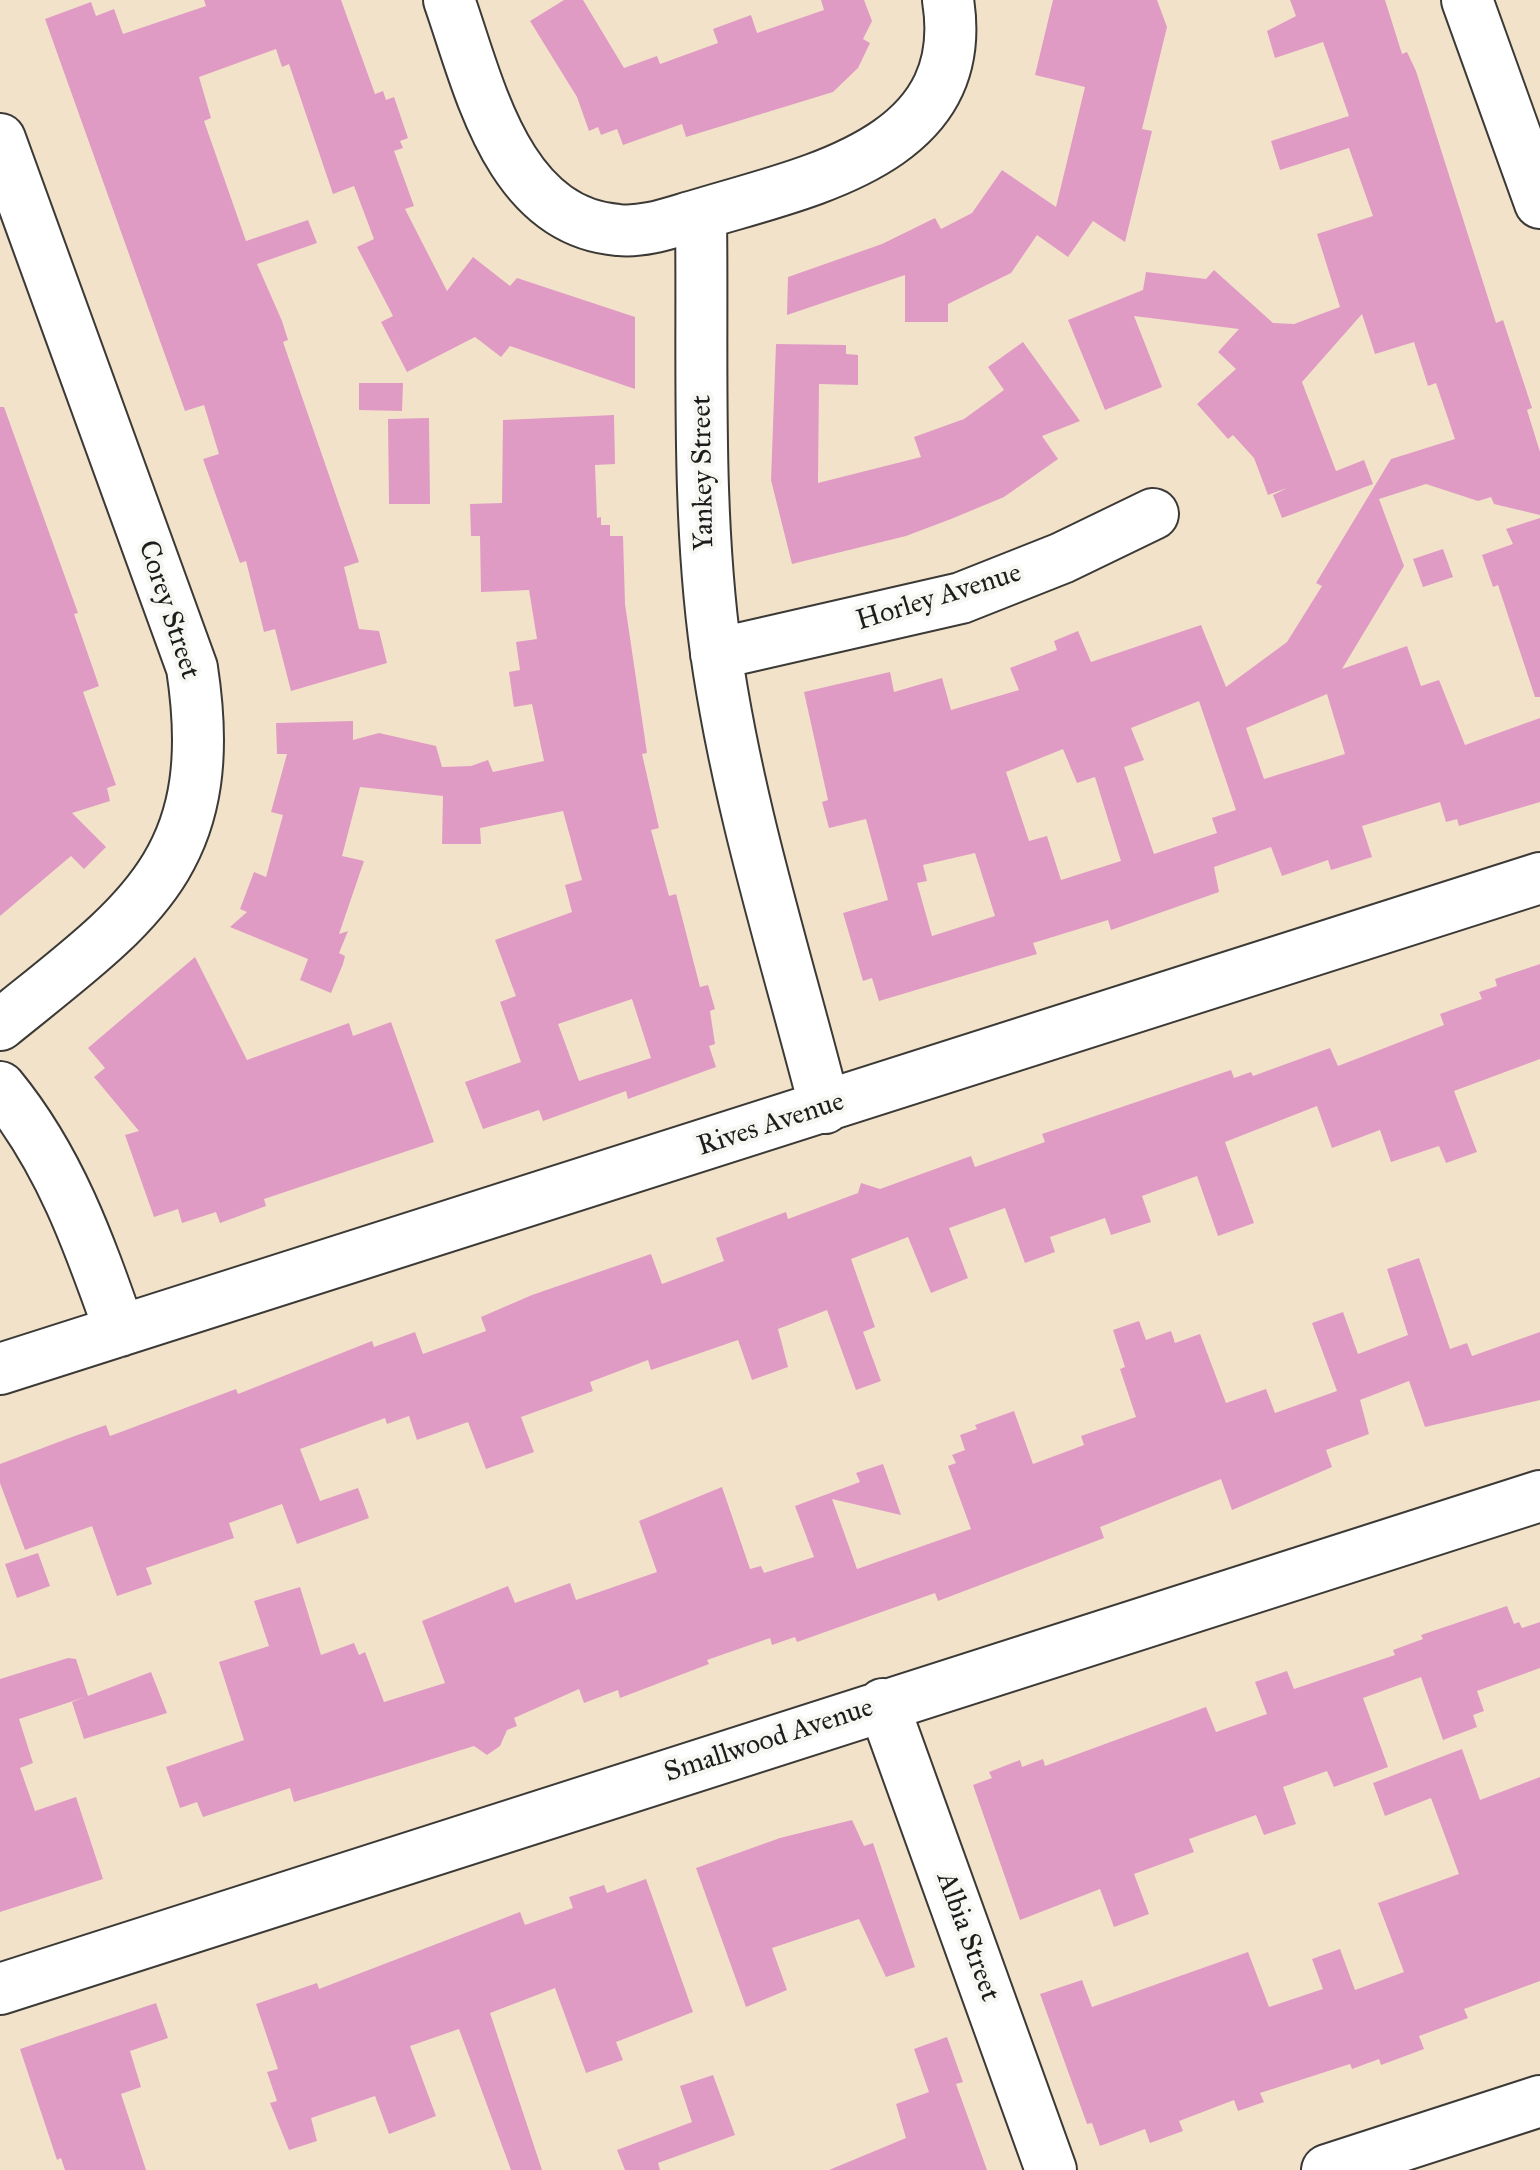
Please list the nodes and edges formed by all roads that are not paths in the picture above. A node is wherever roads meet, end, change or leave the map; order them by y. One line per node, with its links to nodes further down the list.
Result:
1 (448, 0): 6 (street)
2 (948, 0): 6 (street)
3 (1467, 0): 5 (street)
4 (0, 139): 10 (street, Corey Street)
5 (1540, 202)
6 (702, 214): 8 (street, Yankey Street)
7 (1153, 514): 8 (street, Horley Avenue)
8 (716, 654): 12 (street, Yankey Street)
9 (1540, 878): 12 (street, Rives Avenue)
10 (0, 1025)
11 (0, 1087): 13 (street)
12 (825, 1108): 13 (street, Rives Avenue)
13 (120, 1331): 14 (street, Rives Avenue)
14 (0, 1369)
15 (1540, 1496): 16 (street, Smallwood Avenue)
16 (883, 1704): 17 (street, Smallwood Avenue); 19 (street, Albia Street)
17 (0, 1989)
18 (1540, 2100): 20 (street)
19 (1051, 2170)
20 (1327, 2170)

